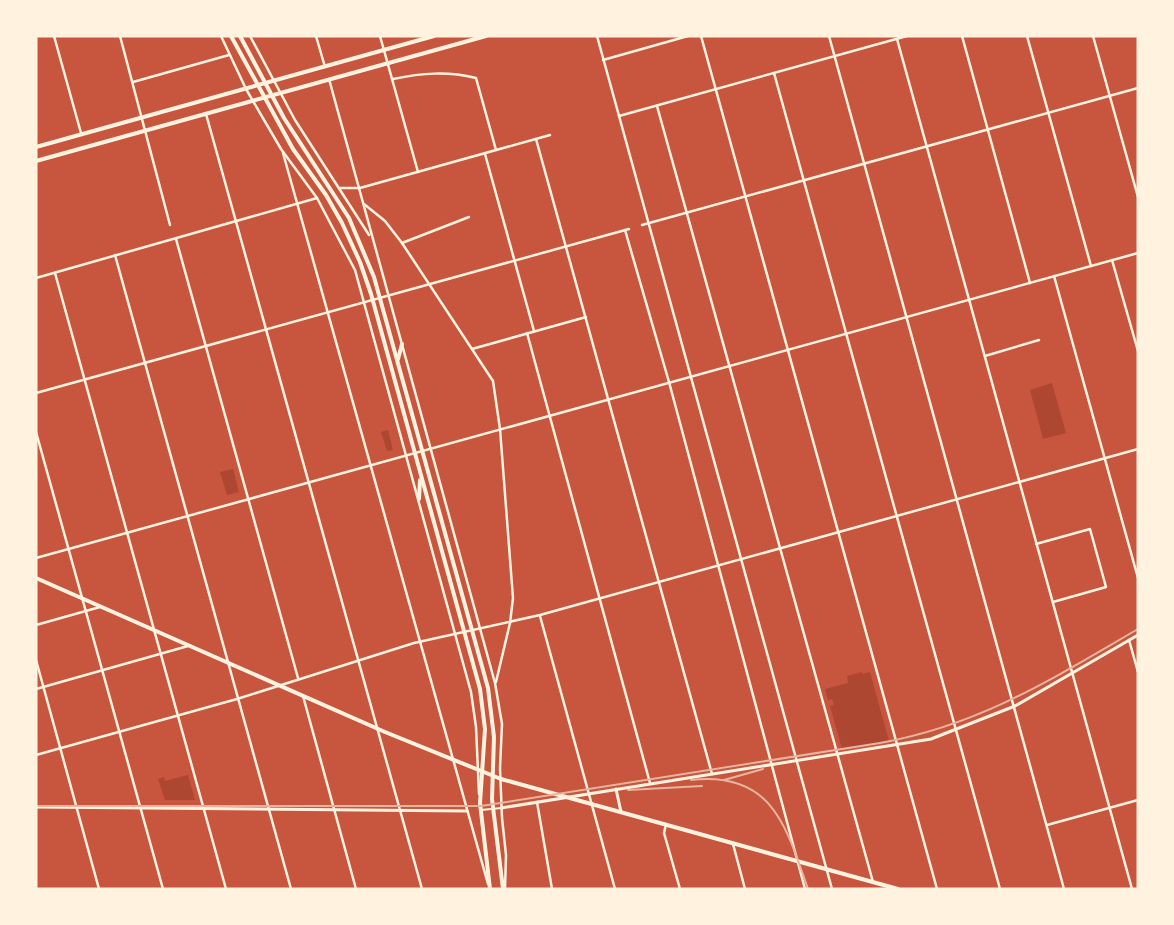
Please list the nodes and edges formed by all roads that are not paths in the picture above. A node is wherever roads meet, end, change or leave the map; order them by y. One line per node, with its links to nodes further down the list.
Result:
1 (54, 36): 44 (street)
2 (120, 36): 30 (street)
3 (221, 36): 21 (street)
4 (231, 36): 87 (main road)
5 (240, 36): 86 (main road)
6 (316, 36): 25 (street)
7 (380, 36): 20 (street)
8 (434, 36): 20 (main road)
9 (486, 36): 24 (main road)
10 (597, 36): 23 (street)
11 (688, 36): 23 (street)
12 (701, 36): 33 (street)
13 (829, 36): 22 (street)
14 (907, 36): 19 (street)
15 (962, 36): 42 (street)
16 (1027, 36): 38 (street)
17 (1093, 36): 35 (street)
18 (252, 37): 29 (street)
19 (897, 39): 22 (street); 48 (street)
20 (384, 50): 24 (street); 25 (main road)
21 (229, 55): 30 (street); 32 (street)
22 (834, 56): 26 (street); 53 (street)
23 (604, 60): 41 (street)
24 (388, 63): 27 (main road); 28 (street)
25 (325, 67): 29 (main road)
26 (774, 73): 33 (street); 55 (street)
27 (329, 79): 34 (main road); 57 (street)
28 (393, 79): 50 (street); 54 (street)
29 (274, 81): 32 (main road); 34 (street)
30 (133, 82): 40 (street)
31 (1138, 88): 35 (street)
32 (246, 89): 36 (street); 40 (main road)
33 (716, 89): 37 (street); 58 (street)
34 (281, 94): 36 (main road); 56 (street)
35 (1110, 96): 38 (street); 59 (street)
36 (253, 101): 39 (main road); 49 (street)
37 (657, 106): 41 (street); 63 (street)
38 (1048, 112): 42 (street); 79 (street)
39 (206, 114): 43 (main road); 65 (street)
40 (142, 116): 43 (street); 44 (main road)
41 (619, 116): 66 (street)
42 (987, 129): 48 (street); 83 (street)
43 (146, 131): 52 (main road); 67 (street)
44 (81, 133): 47 (main road)
45 (550, 134): 46 (street)
46 (536, 139): 50 (street); 74 (street)
47 (36, 147)
48 (927, 147): 53 (street); 88 (street)
49 (282, 150): 60 (street); 62 (street)
50 (496, 150): 51 (street)
51 (485, 154): 54 (street); 78 (street)
52 (36, 161)
53 (864, 164): 55 (street); 92 (street)
54 (418, 172): 57 (street)
55 (804, 181): 58 (street); 96 (street)
56 (340, 188): 57 (street); 71 (street)
57 (360, 188): 61 (street)
58 (745, 197): 63 (street); 101 (street)
59 (1138, 197)
60 (317, 198): 62 (street); 89 (street)
61 (363, 203): 71 (street); 73 (street)
62 (298, 205): 65 (street); 90 (street)
63 (686, 212): 66 (street); 106 (street)
64 (469, 218): 73 (street)
65 (237, 222): 72 (street); 93 (street)
66 (648, 223): 68 (street); 107 (street)
67 (170, 225)
68 (642, 225)
69 (630, 229): 70 (street)
70 (625, 230): 74 (street); 109 (street)
71 (371, 238): 85 (street)
72 (176, 239): 76 (street); 99 (street)
73 (402, 243): 84 (street)
74 (566, 247): 78 (street); 91 (street)
75 (1138, 253): 77 (street)
76 (115, 255): 80 (street); 105 (street)
77 (1112, 260): 79 (street); 102 (street)
78 (514, 261): 84 (street); 94 (street)
79 (1091, 266): 81 (street)
80 (55, 273): 82 (street); 108 (street)
81 (1054, 276): 83 (street); 120 (street)
82 (36, 278)
83 (1030, 282): 88 (street)
84 (428, 284): 85 (street); 100 (street)
85 (388, 296): 86 (street); 98 (street)
86 (380, 298): 87 (street); 104 (main road)
87 (372, 300): 89 (street); 118 (main road)
88 (969, 300): 92 (street); 103 (street)
89 (364, 302): 90 (street); 119 (street)
90 (328, 312): 93 (street); 121 (street)
91 (586, 317): 94 (street); 111 (street)
92 (906, 317): 96 (street); 127 (street)
93 (267, 329): 99 (street); 123 (street)
94 (534, 331): 95 (street)
95 (527, 333): 100 (street); 112 (street)
96 (846, 333): 101 (street); 128 (street)
97 (1039, 340): 103 (street)
98 (402, 344): 104 (main road); 115 (street)
99 (206, 346): 105 (street); 125 (street)
100 (472, 349): 113 (street)
101 (788, 350): 106 (street); 130 (street)
102 (1138, 351)
103 (985, 356): 124 (street)
104 (398, 361): 117 (main road)
105 (144, 363): 108 (street); 129 (street)
106 (729, 366): 107 (street); 133 (street)
107 (690, 377): 109 (street); 136 (street)
108 (85, 379): 110 (street); 131 (street)
109 (669, 382): 111 (street); 137 (street)
110 (36, 393)
111 (608, 399): 112 (street); 140 (street)
112 (548, 416): 113 (street); 141 (street)
113 (500, 429): 115 (street); 147 (street)
114 (36, 432): 134 (street)
115 (430, 448): 117 (street); 149 (street)
116 (1138, 449): 120 (street)
117 (422, 450): 118 (street); 151 (main road)
118 (414, 453): 119 (street); 122 (main road)
119 (407, 455): 121 (street); 126 (street)
120 (1104, 459): 124 (street); 139 (street)
121 (370, 465): 123 (street); 156 (street)
122 (421, 476): 126 (main road); 152 (main road)
123 (309, 482): 125 (street); 159 (street)
124 (1020, 482): 127 (street); 132 (street)
125 (248, 499): 129 (street); 165 (street)
126 (419, 499): 153 (street)
127 (957, 499): 128 (street); 172 (street)
128 (897, 515): 130 (street); 175 (street)
129 (187, 516): 131 (street); 161 (street)
130 (838, 532): 133 (street); 177 (street)
131 (127, 533): 134 (street); 150 (street)
132 (1036, 544): 143 (street); 143 (street)
133 (780, 548): 136 (street); 180 (street)
134 (69, 549): 135 (street); 142 (street)
135 (36, 558)
136 (740, 560): 137 (street); 182 (street)
137 (718, 566): 140 (street); 183 (street)
138 (36, 578): 142 (main road)
139 (1138, 578)
140 (659, 582): 141 (street); 186 (street)
141 (599, 598): 146 (street); 189 (street)
142 (82, 599): 144 (main road); 145 (street)
143 (1053, 602): 164 (street)
144 (100, 607): 145 (street); 150 (main road)
145 (86, 611): 148 (street); 162 (street)
146 (540, 615): 147 (street); 191 (street)
147 (510, 623): 149 (street); 166 (street)
148 (36, 625)
149 (480, 628): 151 (street); 166 (street)
150 (154, 630): 157 (main road); 158 (street)
151 (472, 630): 152 (street); 187 (main road)
152 (464, 632): 153 (street); 185 (main road)
153 (456, 634): 156 (street); 184 (street)
154 (1138, 634): 155 (street)
155 (1129, 640): 163 (street); 164 (street)
156 (419, 642): 159 (street); 181 (street)
157 (190, 646): 158 (street); 161 (main road)
158 (161, 654): 162 (street); 173 (street)
159 (358, 659): 165 (street); 174 (street)
160 (36, 660): 168 (street)
161 (228, 663): 167 (main road); 171 (street)
162 (102, 670): 168 (street); 176 (street)
163 (1138, 672)
164 (1073, 673): 172 (street); 201 (street)
165 (298, 678): 167 (street)
166 (495, 683): 188 (street)
167 (278, 685): 170 (main road); 171 (street)
168 (44, 686): 169 (street); 178 (street)
169 (36, 688)
170 (303, 696): 174 (main road); 205 (street)
171 (237, 699): 173 (street); 203 (street)
172 (1015, 706): 175 (street); 211 (street)
173 (178, 715): 176 (street); 202 (street)
174 (378, 729): 181 (main road); 206 (street)
175 (958, 730): 177 (street); 232 (street)
176 (119, 732): 178 (street); 199 (street)
177 (898, 745): 180 (street); 231 (street)
178 (60, 748): 179 (street); 198 (street)
179 (36, 755)
180 (836, 755): 182 (street); 215 (street)
181 (452, 760): 184 (main road); 208 (street)
182 (795, 760): 183 (street); 214 (street)
183 (772, 764): 186 (street); 213 (street)
184 (477, 770): 185 (main road); 195 (street)
185 (484, 773): 187 (main road); 195 (main road)
186 (712, 774): 189 (street)
187 (492, 776): 188 (main road); 204 (main road)
188 (501, 780): 192 (main road); 200 (street)
189 (650, 783): 190 (street)
190 (616, 789): 191 (street); 209 (street)
191 (589, 793): 192 (street); 196 (street)
192 (564, 797): 194 (street); 196 (main road)
193 (1138, 800): 201 (street)
194 (537, 802): 200 (street); 224 (street)
195 (480, 804): 207 (main road)
196 (592, 804): 209 (main road); 225 (street)
197 (36, 807): 198 (street)
198 (77, 807): 199 (street); 216 (street)
199 (140, 808): 202 (street); 217 (street)
200 (501, 808): 204 (street); 223 (street)
201 (1109, 808): 211 (street); 234 (street)
202 (203, 809): 203 (street); 218 (street)
203 (269, 809): 205 (street); 219 (street)
204 (493, 809): 207 (street); 223 (main road)
205 (334, 810): 206 (street); 220 (street)
206 (400, 810): 208 (street); 221 (street)
207 (480, 810): 222 (main road)
208 (466, 811): 222 (street)
209 (621, 812): 210 (main road)
210 (666, 824): 212 (main road); 226 (street)
211 (1047, 825): 233 (street)
212 (733, 842): 213 (main road); 227 (street)
213 (798, 860): 214 (main road); 228 (street)
214 (827, 869): 215 (main road); 229 (street)
215 (872, 882): 230 (main road)
216 (99, 889)
217 (163, 889)
218 (226, 889)
219 (290, 889)
220 (356, 889)
221 (422, 889)
222 (490, 889)
223 (504, 889)
224 (552, 889)
225 (616, 889)
226 (680, 889)
227 (745, 889)
228 (805, 889)
229 (832, 889)
230 (898, 889)
231 (937, 889)
232 (1000, 889)
233 (1064, 889)
234 (1132, 889)

